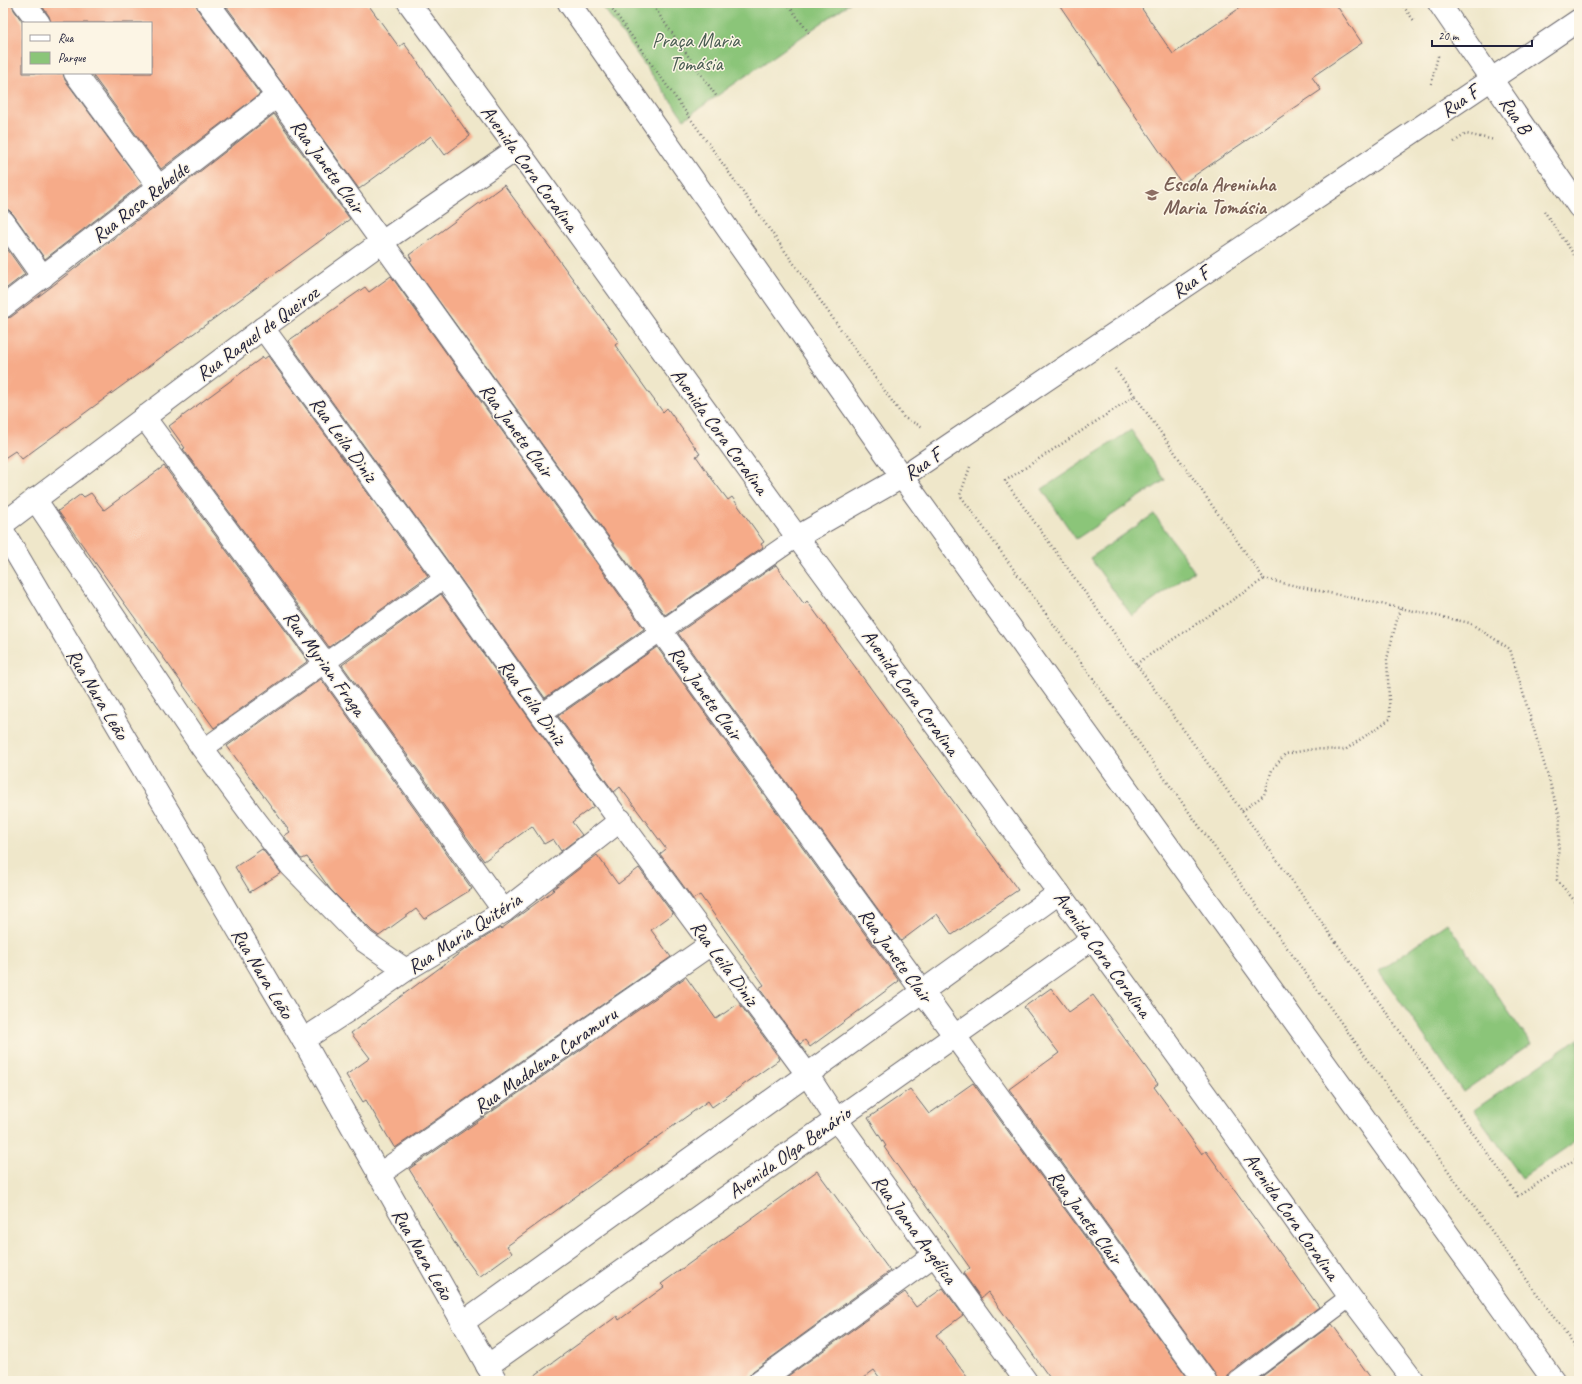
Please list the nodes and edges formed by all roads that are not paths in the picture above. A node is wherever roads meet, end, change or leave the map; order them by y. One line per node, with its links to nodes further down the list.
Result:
1 (24, 3): 6 (street)
2 (208, 3): 10 (street, Rua Janete Clair)
3 (409, 3): 11 (street, Avenida Cora Coralina)
4 (569, 3): 20 (street)
5 (1439, 3): 9 (street, Rua B)
6 (37, 22)
7 (1576, 27): 9 (street, Rua F)
8 (76, 74): 12 (street)
9 (1491, 79): 13 (street, Rua B); 20 (street, Rua F)
10 (277, 96): 12 (street, Rua Rosa Rebelde); 15 (street, Rua Janete Clair)
11 (516, 149): 15 (street, Rua Raquel de Queiroz); 24 (street, Avenida Cora Coralina)
12 (159, 187): 16 (street, Rua Rosa Rebelde)
13 (1579, 207)
14 (3, 221): 16 (street)
15 (382, 242): 18 (street, Rua Raquel de Queiroz); 26 (street, Rua Janete Clair)
16 (43, 277): 17 (street, Rua Rosa Rebelde)
17 (3, 307)
18 (263, 328): 19 (street, Rua Raquel de Queiroz); 25 (street, Rua Leila Diniz)
19 (144, 417): 21 (street, Rua Raquel de Queiroz); 27 (street, Rua Myrian Fraga)
20 (902, 477): 24 (street, Rua F); 51 (street)
21 (35, 499): 22 (street, Rua Raquel de Queiroz); 29 (street)
22 (3, 524)
23 (3, 531): 38 (street, Rua Nara Leão)
24 (797, 536): 26 (lane); 31 (street, Avenida Cora Coralina)
25 (444, 578): 27 (lane); 28 (street, Rua Leila Diniz)
26 (661, 631): 28 (lane); 36 (street, Rua Janete Clair)
27 (325, 663): 29 (lane); 32 (street, Rua Myrian Fraga)
28 (541, 714): 30 (street, Rua Leila Diniz)
29 (203, 749): 35 (street)
30 (620, 820): 32 (street, Rua Maria Quitéria); 34 (street, Rua Leila Diniz)
31 (1059, 893): 33 (street, Avenida Cora Coralina); 36 (street)
32 (504, 911): 35 (street, Rua Maria Quitéria)
33 (1092, 938): 37 (street, Avenida Olga Benário); 43 (street, Avenida Cora Coralina)
34 (711, 944): 39 (street, Rua Leila Diniz); 41 (street, Rua Madalena Caramuru)
35 (406, 970): 38 (street, Rua Maria Quitéria)
36 (922, 991): 37 (street, Rua Janete Clair); 39 (street)
37 (954, 1036): 40 (street, Avenida Olga Benário); 48 (street, Rua Janete Clair)
38 (303, 1040): 41 (street, Rua Nara Leão)
39 (807, 1074): 40 (street, Rua Joana Angélica); 44 (street)
40 (836, 1119): 42 (street, Rua Joana Angélica); 45 (street, Avenida Olga Benário)
41 (378, 1175): 44 (street, Rua Nara Leão)
42 (934, 1255): 46 (street, Rua Joana Angélica); 47 (street)
43 (1350, 1297): 49 (lane); 50 (street, Avenida Cora Coralina)
44 (462, 1323): 45 (street, Rua Nara Leão)
45 (492, 1374)
46 (1022, 1379)
47 (760, 1381)
48 (1205, 1381)
49 (1238, 1381)
50 (1414, 1381)
51 (1554, 1381)

